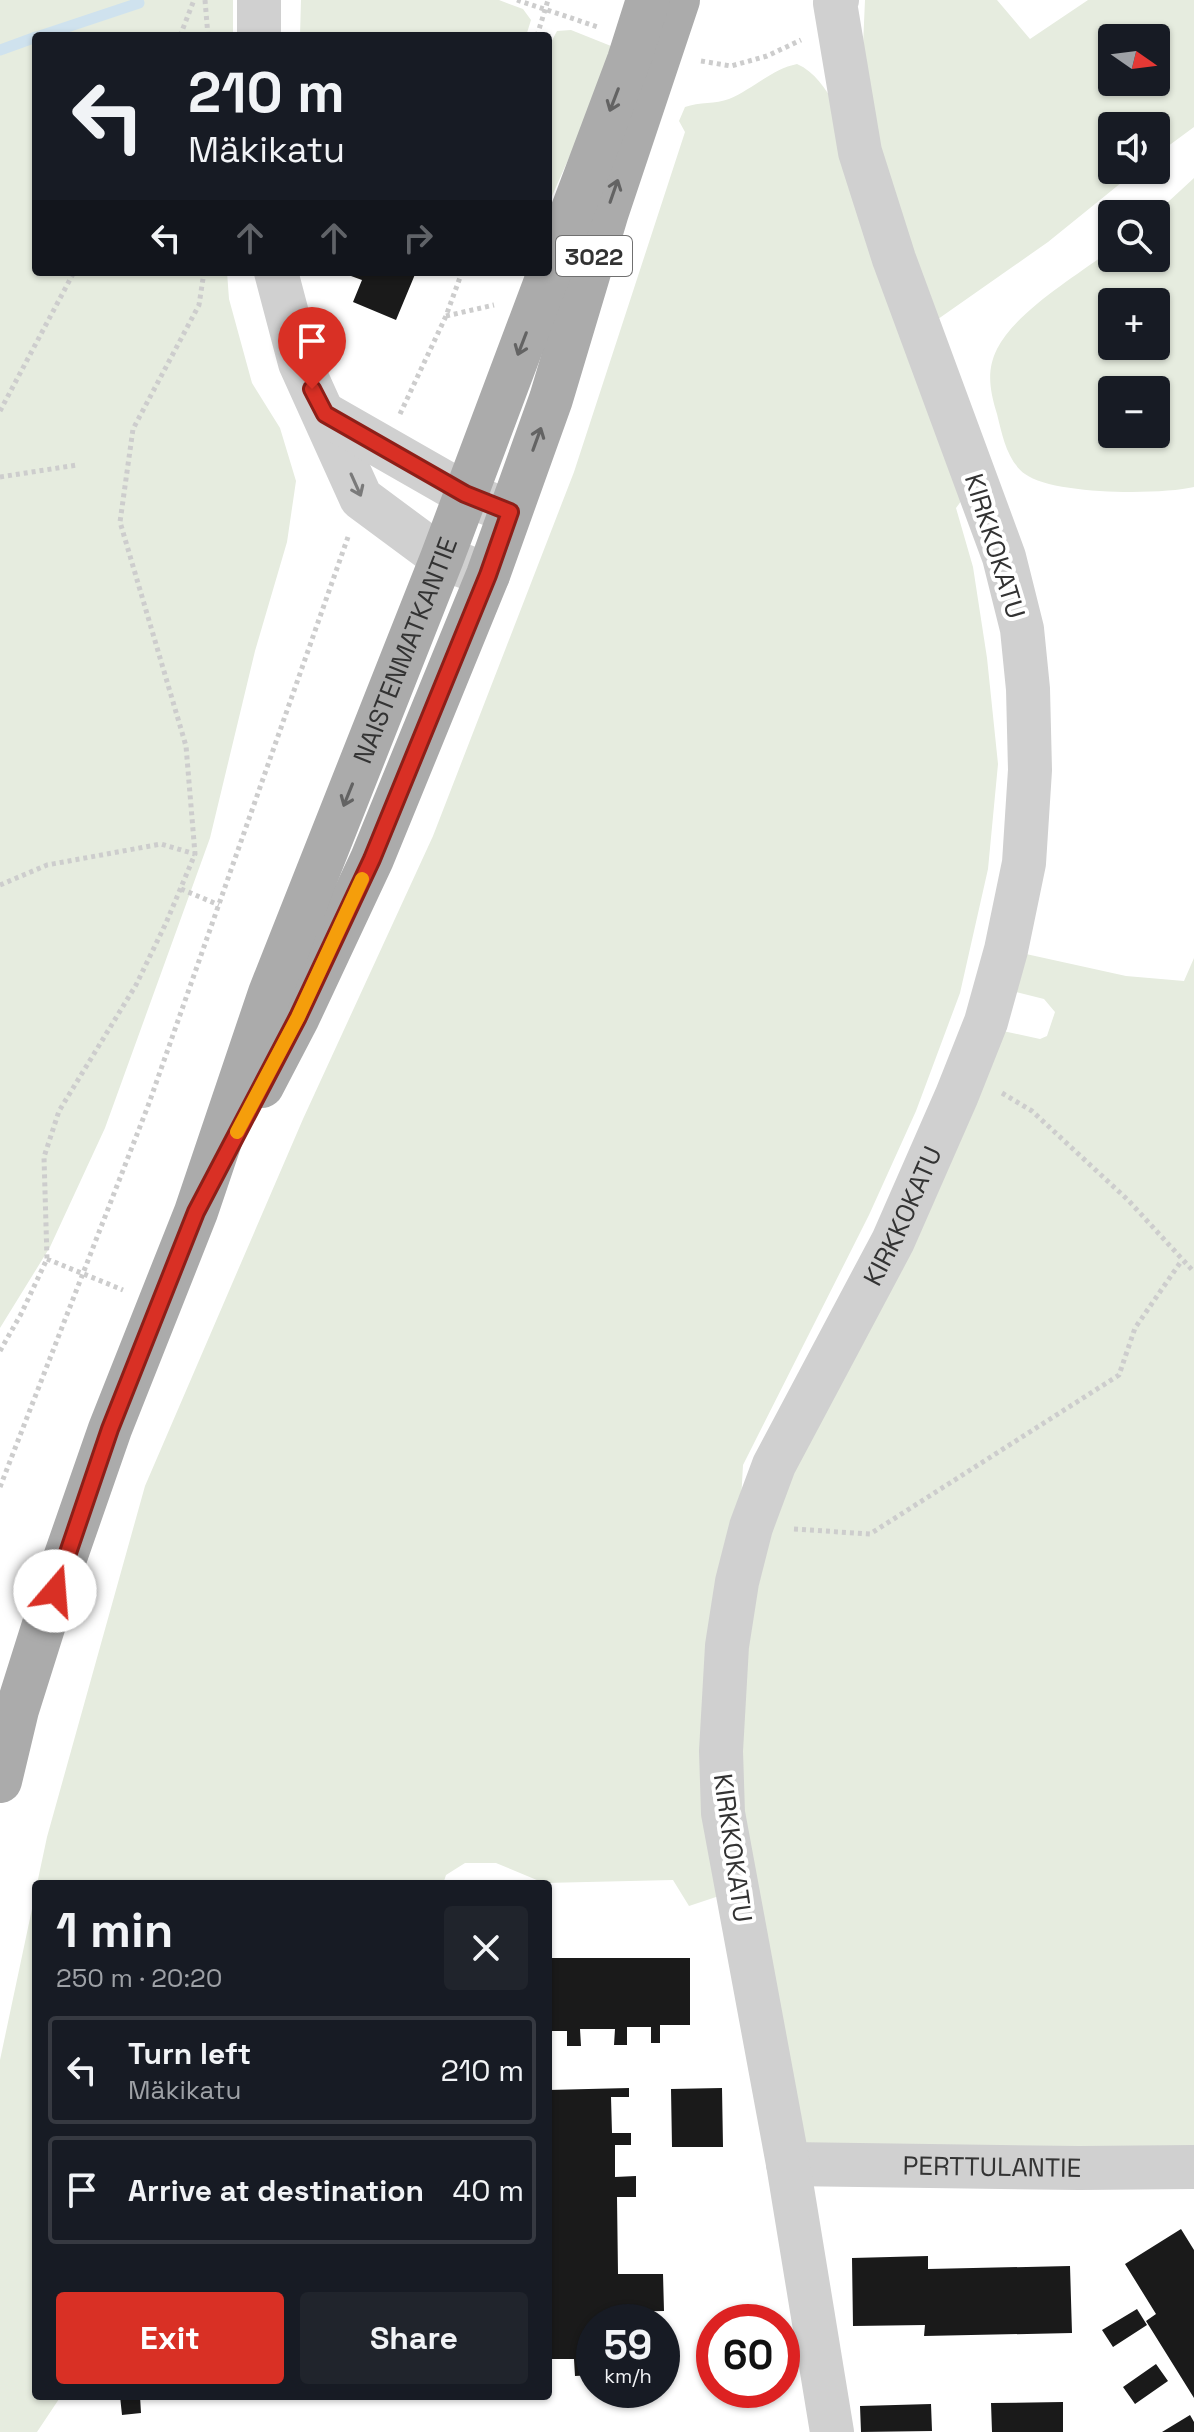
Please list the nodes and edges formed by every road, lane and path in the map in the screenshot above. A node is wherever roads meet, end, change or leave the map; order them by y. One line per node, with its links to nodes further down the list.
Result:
1 (194, 0): 11 (path)
2 (205, 0): 12 (path)
3 (259, 0): 13 (street)
4 (517, 0): 9 (path)
5 (548, 0): 9 (path)
6 (648, 0): 16 (main road, NAISTENMATKANTIE / 3022, one-way to 16)
7 (678, 0): 31 (main road, NAISTENMATKANTIE / 3022, one-way to 7)
8 (836, 1): 15 (path); 38 (street, KIRKKOKATU)
9 (545, 10): 10 (path); 14 (path)
10 (610, 31)
11 (182, 32)
12 (206, 32)
13 (259, 32)
14 (538, 32)
15 (695, 60)
16 (552, 264)
17 (72, 276): 24 (path)
18 (203, 276): 34 (path)
19 (277, 276): 25 (street)
20 (461, 276): 23 (path)
21 (547, 276): 29 (main road, NAISTENMATKANTIE / 3022, one-way to 29)
22 (507, 302): 23 (path)
23 (446, 316): 26 (path)
24 (0, 411)
25 (325, 414): 26 (street); 30 (street, one-way to 30)
26 (384, 448): 29 (street)
27 (77, 465): 28 (path)
28 (0, 477)
29 (465, 494): 31 (street); 32 (main road, NAISTENMATKANTIE / 3022)
30 (361, 498): 32 (street); 37 (path)
31 (510, 512): 33 (main road, NAISTENMATKANTIE / 3022)
32 (442, 558): 33 (street); 39 (main road, NAISTENMATKANTIE / 3022, one-way to 39)
33 (488, 575): 39 (main road, NAISTENMATKANTIE / 3022)
34 (195, 854): 35 (path); 36 (path)
35 (0, 885)
36 (181, 889): 37 (path); 40 (path)
37 (219, 905): 42 (path)
38 (967, 1072): 41 (path); 46 (street, KIRKKOKATU)
39 (196, 1212): 47 (main road, NAISTENMATKANTIE / 3022)
40 (47, 1259): 42 (path); 44 (path)
41 (1182, 1260): 43 (path); 46 (path)
42 (82, 1272): 45 (path)
43 (1194, 1272)
44 (0, 1351)
45 (0, 1487)
46 (751, 1527): 48 (street, KIRKKOKATU)
47 (0, 1781)
48 (788, 2164): 49 (street, PERTTULANTIE); 50 (street, KIRKKOKATU)
49 (1194, 2167)
50 (821, 2426)

